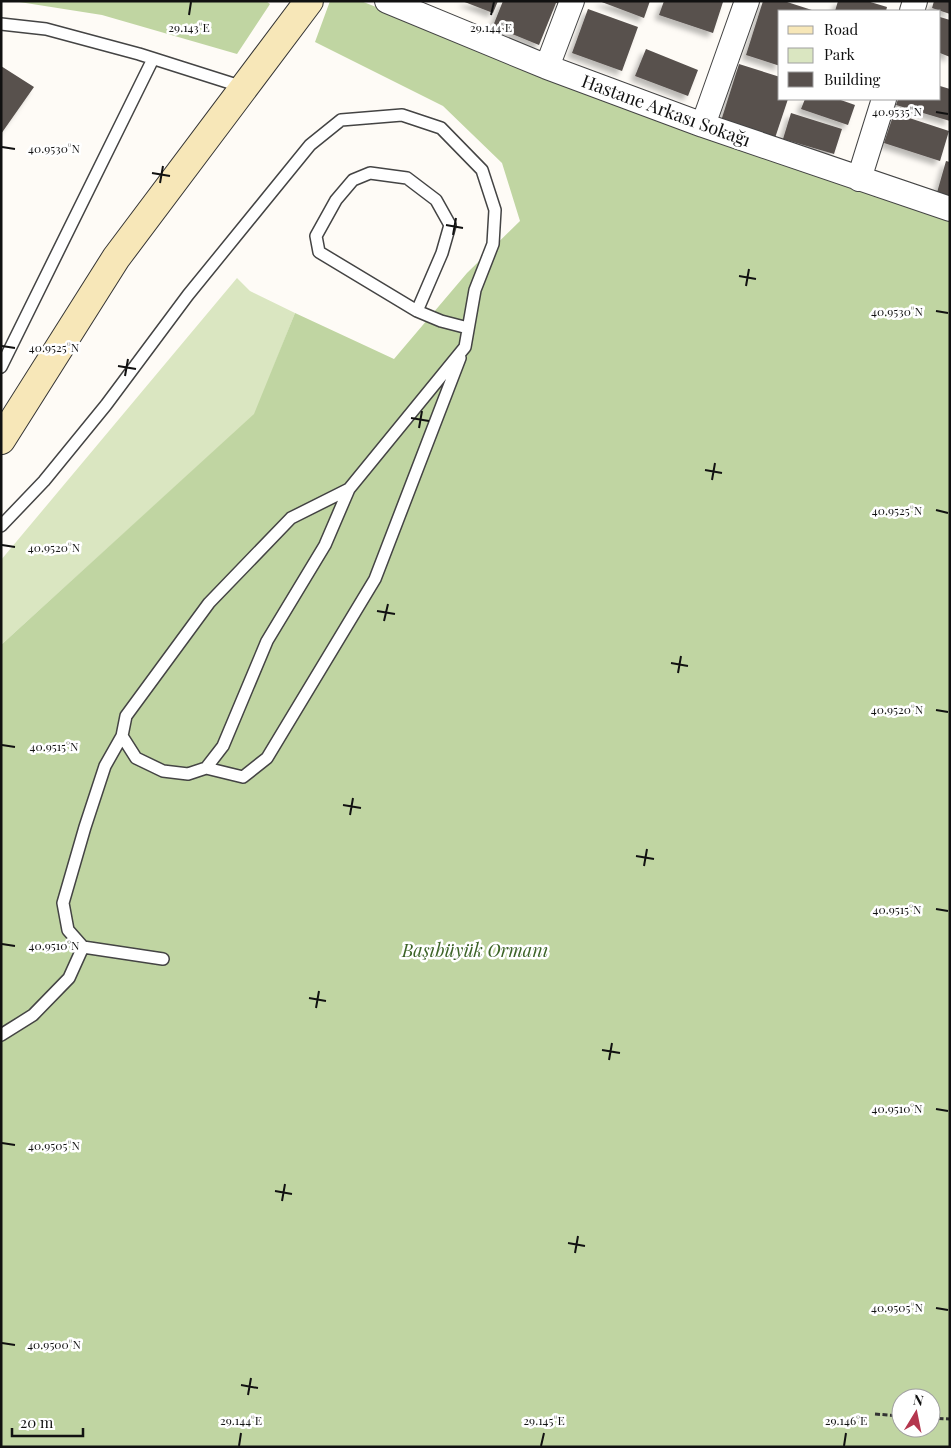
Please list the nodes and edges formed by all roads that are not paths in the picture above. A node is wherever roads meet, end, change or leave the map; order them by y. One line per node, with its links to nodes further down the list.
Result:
1 (309, 1): 8 (main road)
2 (387, 1): 7 (street, Hastane Arkası Sokağı)
3 (572, 1): 7 (street)
4 (747, 1): 10 (street)
5 (1, 24): 6 (lane)
6 (153, 59): 8 (lane); 16 (lane)
7 (546, 67): 10 (street, Hastane Arkası Sokağı)
8 (245, 88): 17 (main road)
9 (884, 100): 11 (street)
10 (703, 125): 11 (street, Hastane Arkası Sokağı)
11 (859, 179): 12 (street, Hastane Arkası Sokağı)
12 (950, 209)
13 (416, 311): 13 (lane); 14 (lane)
14 (468, 328): 15 (lane); 19 (lane)
15 (465, 347): 18 (lane); 21 (lane)
16 (1, 367)
17 (2, 435)
18 (350, 489): 20 (lane); 21 (lane)
19 (1, 526)
20 (122, 736): 21 (lane); 22 (lane)
21 (206, 768)
22 (84, 947): 23 (lane); 24 (lane)
23 (163, 959)
24 (1, 1035)

